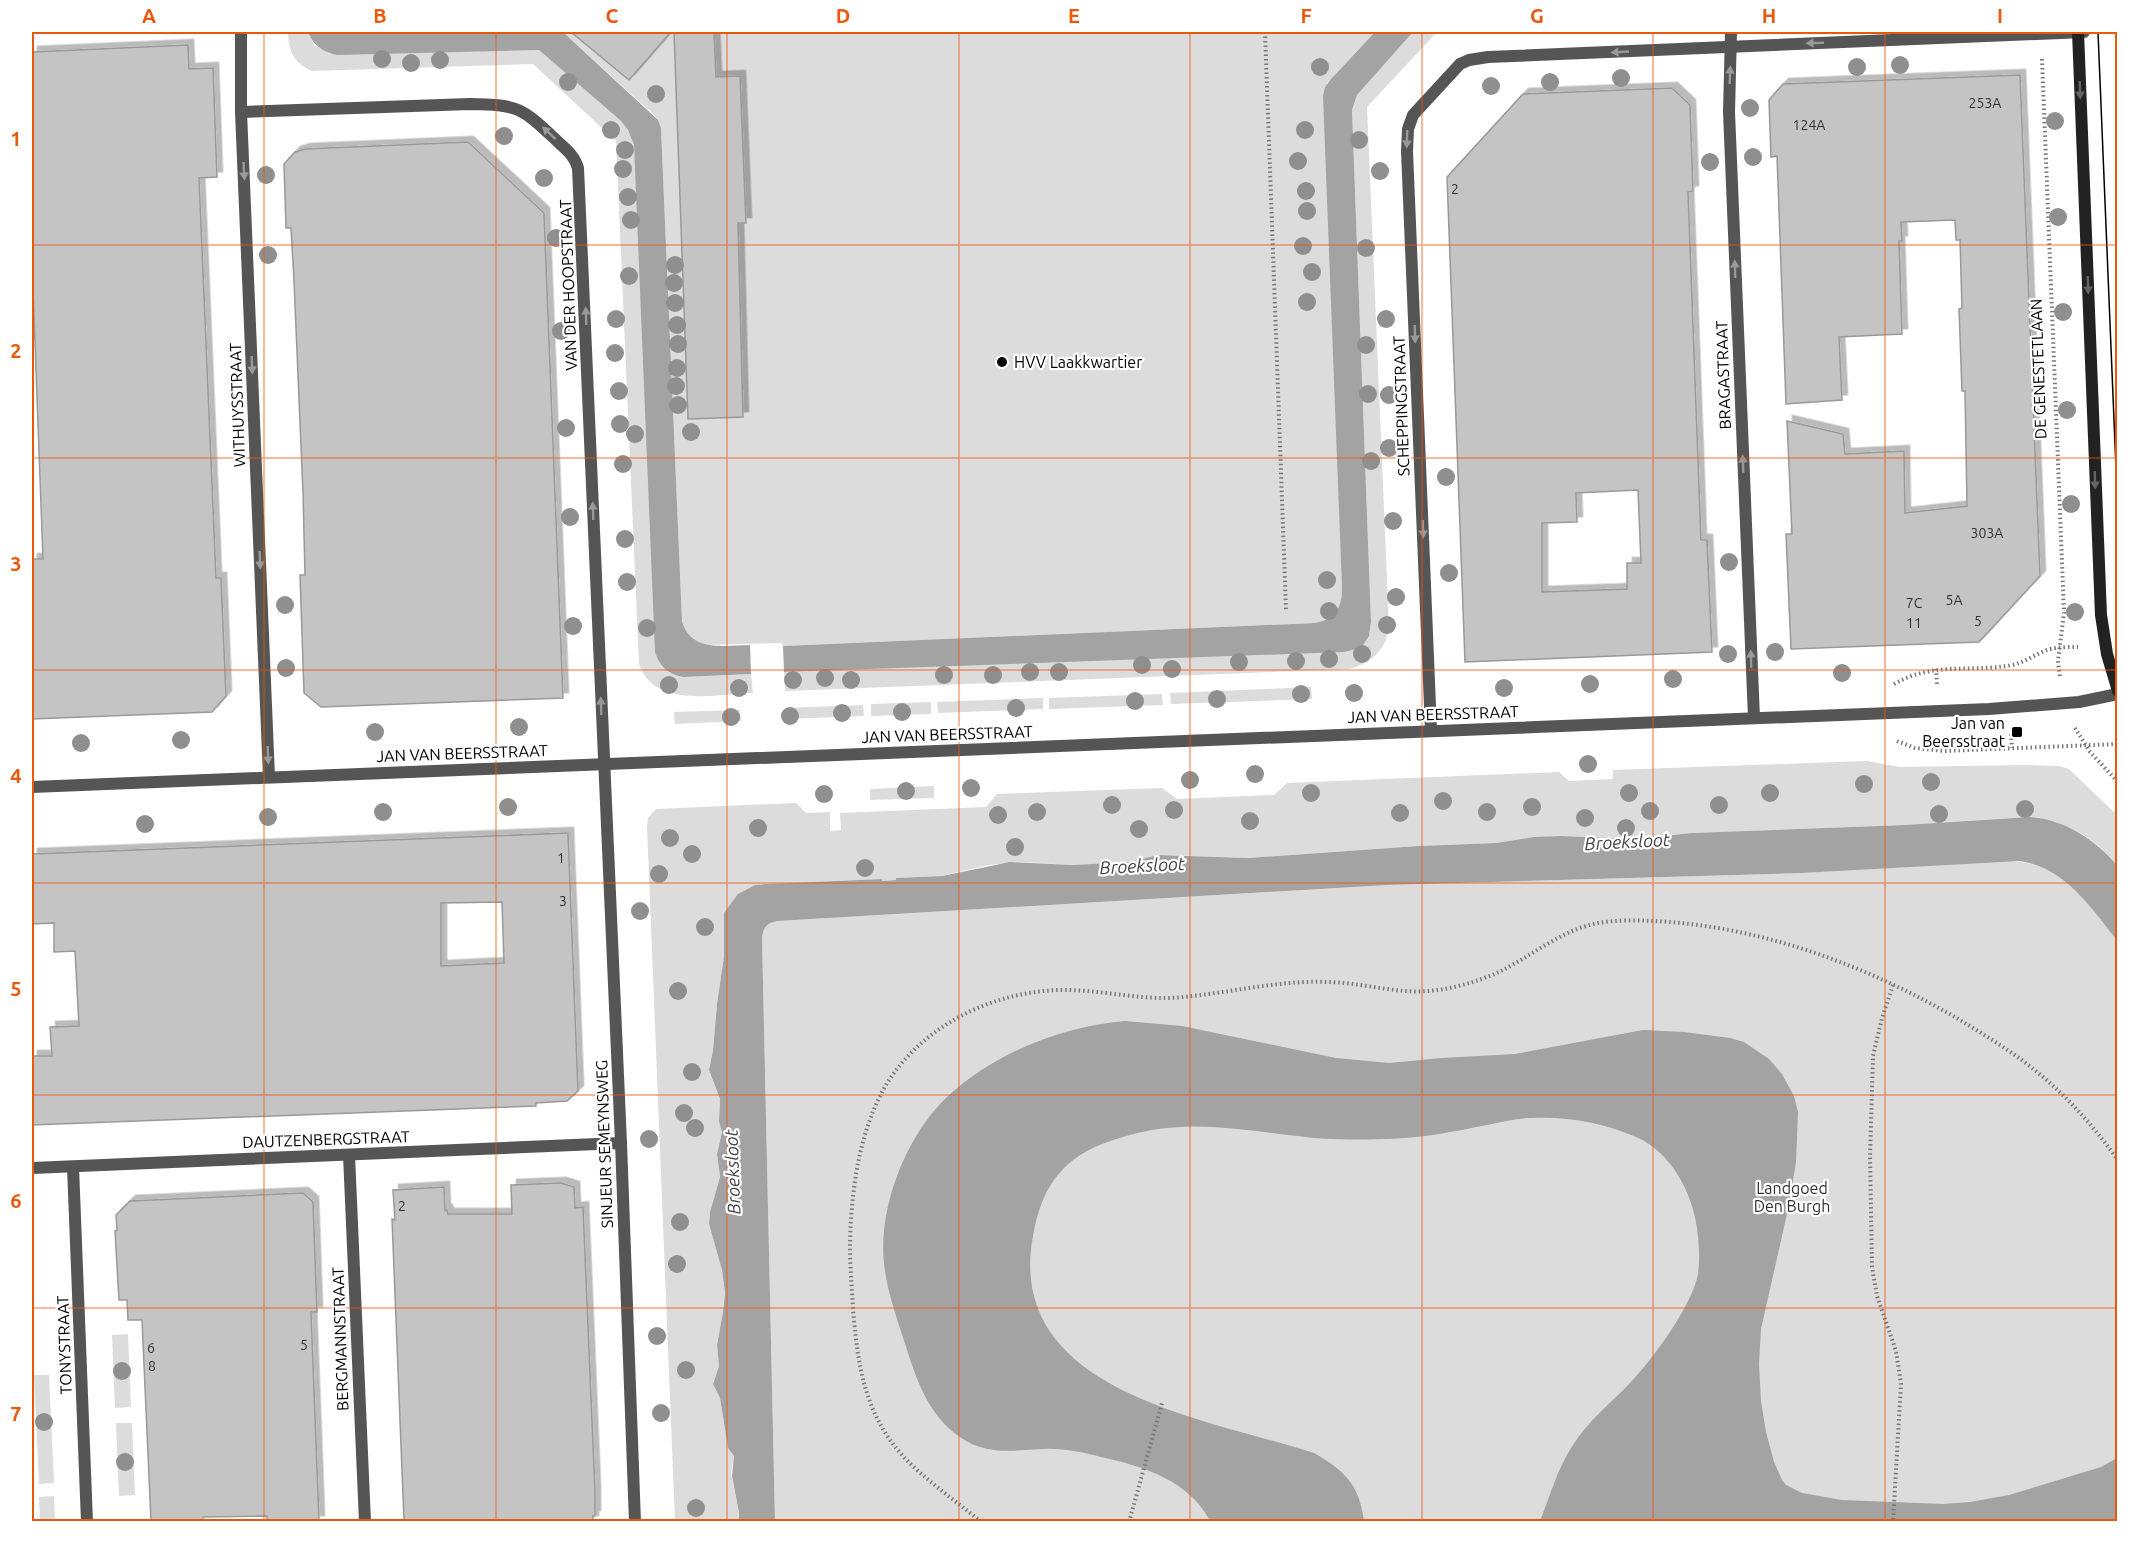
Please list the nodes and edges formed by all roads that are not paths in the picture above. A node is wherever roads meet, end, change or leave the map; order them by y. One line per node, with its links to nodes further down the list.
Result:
1 (241, 32): 6 (street, WITHUYSSTRAAT)
2 (1731, 32): 5 (street, BRAGASTRAAT)
3 (2078, 32): 4 (street, SCHEPPINGSTRAAT); 5 (street, SCHEPPINGSTRAAT, one-way to 5); 7 (main road, one-way to 7)
4 (2084, 32)
5 (1731, 46): 8 (street, BRAGASTRAAT, one-way to 5); 9 (street, SCHEPPINGSTRAAT, one-way to 9)
6 (241, 112): 10 (street, VAN DER HOOPSTRAAT, one-way to 6); 11 (street, WITHUYSSTRAAT, one-way to 11)
7 (2118, 693): 8 (street, JAN VAN BEERSSTRAAT)
8 (1754, 718): 9 (street, JAN VAN BEERSSTRAAT)
9 (1431, 730): 10 (street, JAN VAN BEERSSTRAAT)
10 (604, 764): 11 (street, JAN VAN BEERSSTRAAT); 13 (street, SINJEUR SEMEYNSWEG)
11 (269, 777): 12 (street, JAN VAN BEERSSTRAAT)
12 (32, 787)
13 (621, 1143): 14 (street, DAUTZENBERGSTRAAT); 19 (street, SINJEUR SEMEYNSWEG)
14 (349, 1155): 15 (street, DAUTZENBERGSTRAAT); 18 (street, BERGMANNSTRAAT)
15 (73, 1167): 16 (street, DAUTZENBERGSTRAAT); 17 (street, TONYSTRAAT)
16 (32, 1168)
17 (87, 1521)
18 (365, 1521)
19 (636, 1521)

